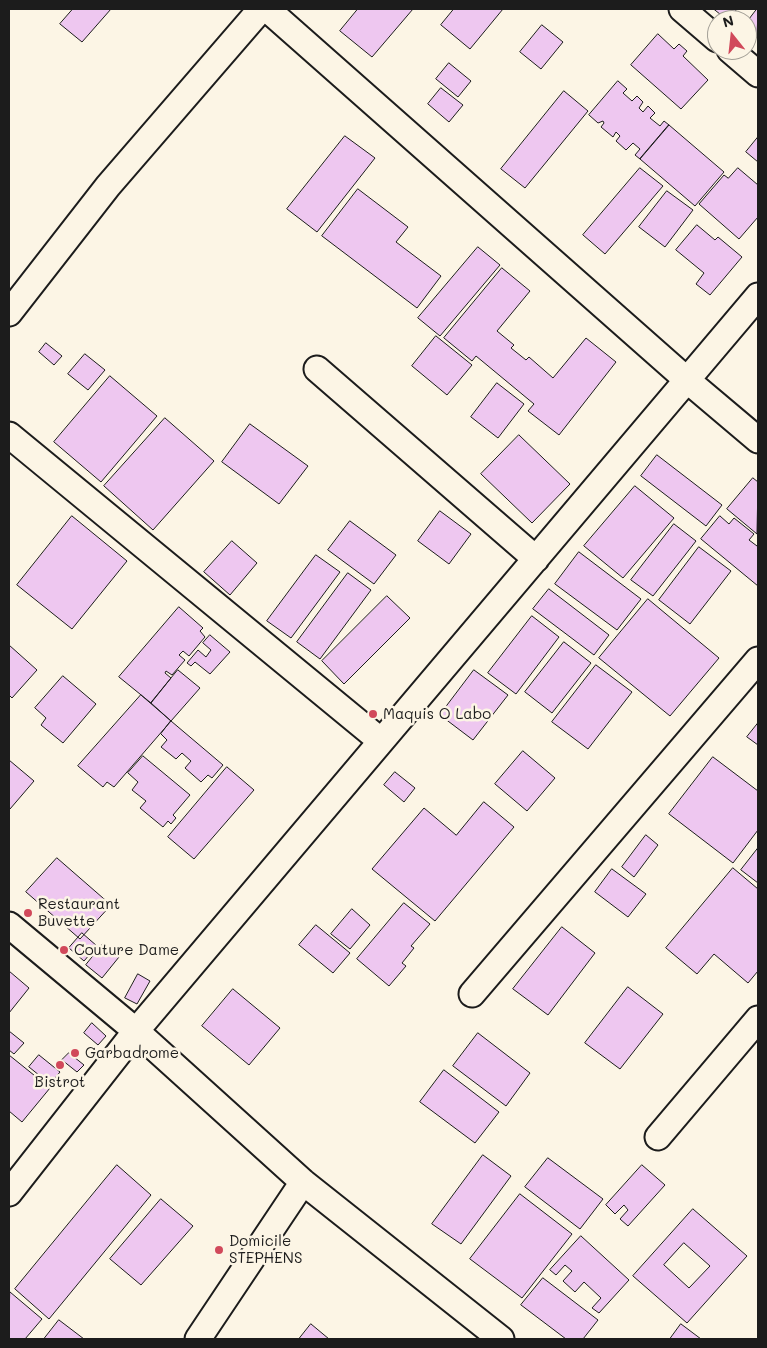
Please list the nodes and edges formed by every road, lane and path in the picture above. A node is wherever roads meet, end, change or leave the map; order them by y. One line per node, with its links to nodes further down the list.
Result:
1 (262, 9): 8 (street)
2 (267, 9): 10 (street)
3 (682, 9): 4 (street)
4 (707, 30)
5 (742, 60): 6 (street)
6 (758, 74)
7 (758, 296): 10 (street)
8 (9, 313)
9 (317, 369): 13 (street)
10 (687, 380): 12 (street); 13 (street)
11 (9, 435): 15 (street)
12 (758, 440)
13 (536, 558): 15 (street)
14 (758, 660): 17 (street)
15 (381, 741): 19 (street)
16 (9, 926): 19 (street)
17 (472, 994)
18 (758, 1019): 20 (street)
19 (136, 1031): 21 (street); 22 (street)
20 (658, 1137)
21 (303, 1182): 23 (street); 24 (street)
22 (9, 1193)
23 (198, 1339)
24 (501, 1339)

